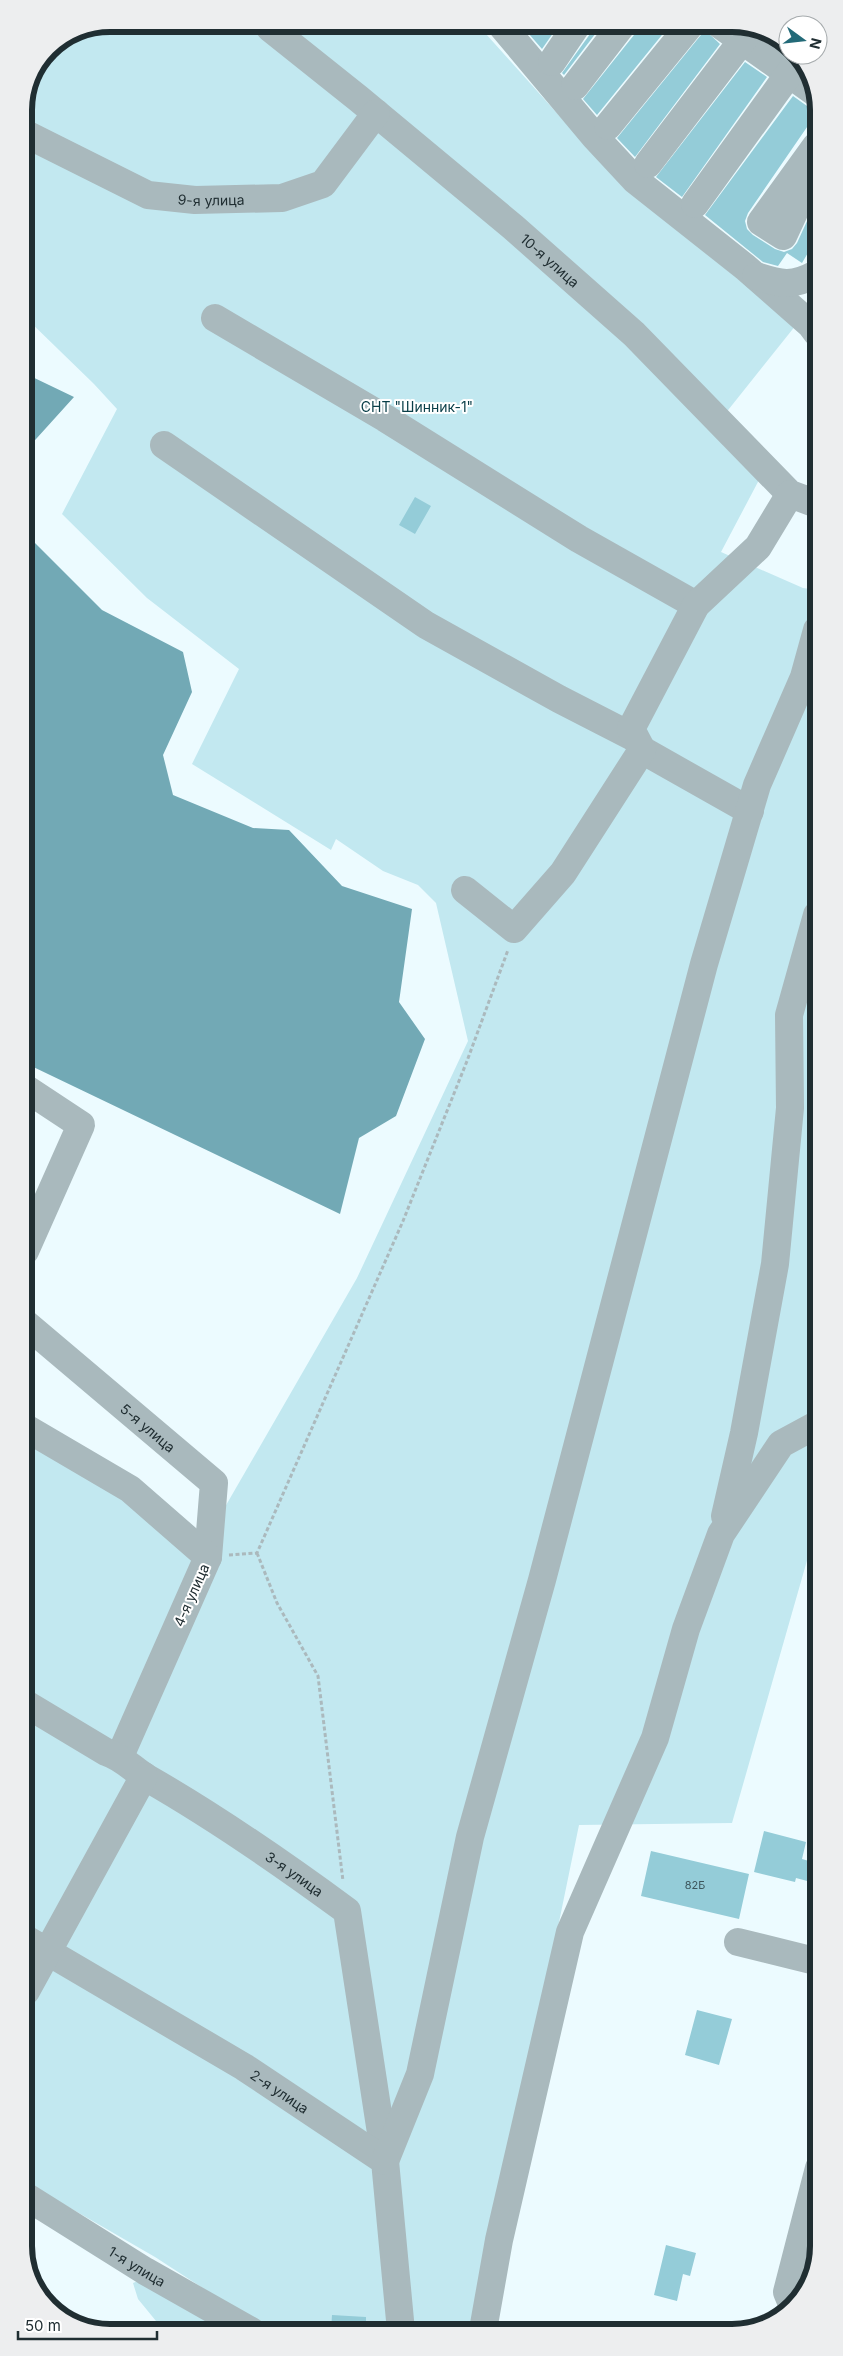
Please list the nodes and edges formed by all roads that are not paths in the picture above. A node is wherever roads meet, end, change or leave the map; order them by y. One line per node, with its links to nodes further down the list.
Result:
1 (276, 33): 11 (lane, 10-я улица)
2 (508, 33): 18 (lane)
3 (573, 33): 7 (lane)
4 (616, 33): 10 (lane)
5 (684, 33): 12 (lane)
6 (746, 35): 8 (lane); 15 (lane)
7 (552, 62)
8 (794, 68): 9 (lane); 17 (lane)
9 (804, 80)
10 (575, 86)
11 (376, 113): 13 (lane, 9-я улица); 23 (lane, 10-я улица)
12 (608, 126)
13 (33, 138)
14 (810, 154): 16 (lane)
15 (648, 164)
16 (810, 178)
17 (695, 204)
18 (755, 275): 19 (lane); 21 (lane)
19 (810, 277)
20 (215, 318): 25 (lane)
21 (810, 324)
22 (164, 445): 27 (lane)
23 (790, 494): 24 (lane, 10-я улица); 25 (lane)
24 (810, 501)
25 (696, 605): 27 (lane)
26 (810, 655): 28 (lane)
27 (639, 744): 28 (lane); 29 (lane)
28 (750, 811): 45 (lane)
29 (465, 890)
30 (810, 940): 36 (lane)
31 (33, 1093): 32 (lane)
32 (33, 1233)
33 (33, 1330): 37 (lane, 5-я улица)
34 (810, 1428): 36 (lane)
35 (33, 1432): 37 (lane, 4-я улица)
36 (721, 1534): 51 (lane)
37 (208, 1556): 39 (lane, 4-я улица)
38 (33, 1708): 39 (lane, 3-я улица)
39 (120, 1756): 40 (lane, 3-я улица)
40 (144, 1776): 42 (lane); 45 (lane, 3-я улица)
41 (738, 1942): 43 (lane)
42 (37, 1945): 44 (lane); 45 (lane, 2-я улица)
43 (810, 1960)
44 (33, 1962)
45 (385, 2161): 50 (lane)
46 (33, 2201): 49 (lane, 1-я улица)
47 (810, 2203): 48 (lane)
48 (790, 2299)
49 (237, 2323)
50 (399, 2323)
51 (484, 2324)

